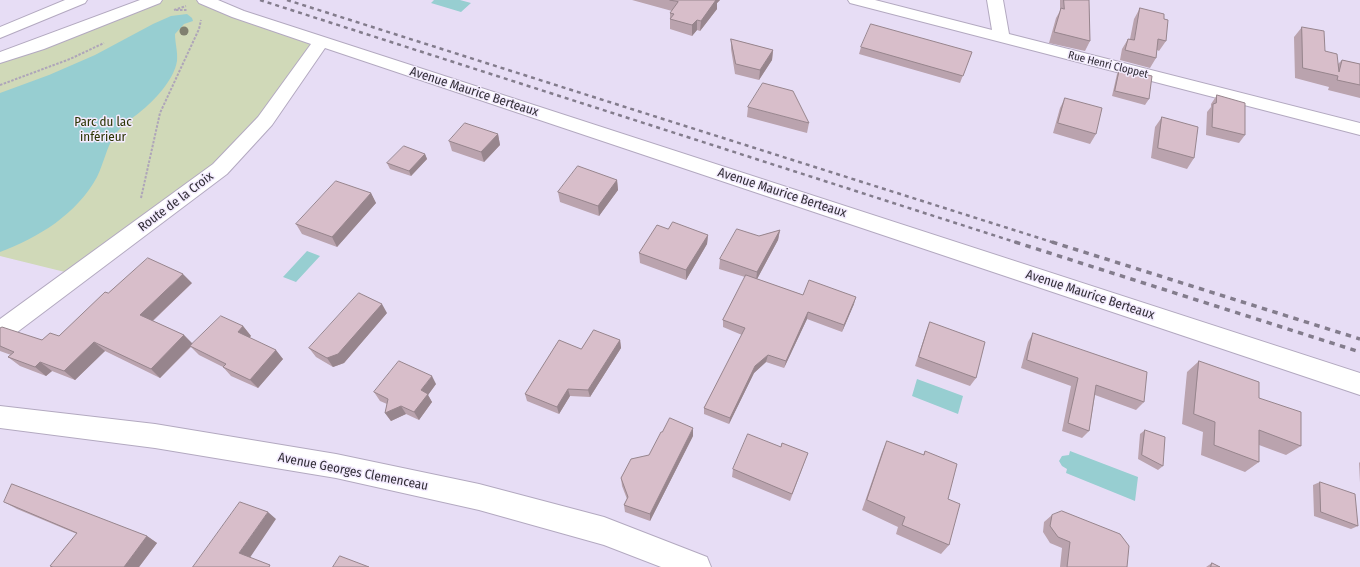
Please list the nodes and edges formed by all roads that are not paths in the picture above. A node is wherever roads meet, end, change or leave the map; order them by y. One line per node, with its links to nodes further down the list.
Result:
1 (79, 0): 6 (street)
2 (154, 0): 9 (street)
3 (856, 0): 7 (street, Rue Henri Cloppet)
4 (995, 0): 7 (street)
5 (208, 2): 8 (street, Avenue Maurice Berteaux)
6 (0, 33)
7 (1002, 37): 10 (street, Rue Henri Cloppet)
8 (322, 41): 11 (street, Route de la Croix); 12 (street, Avenue Maurice Berteaux)
9 (0, 58)
10 (1360, 129)
11 (0, 332)
12 (1360, 384)
13 (0, 417): 14 (street, Avenue Georges Clemenceau)
14 (696, 567)

